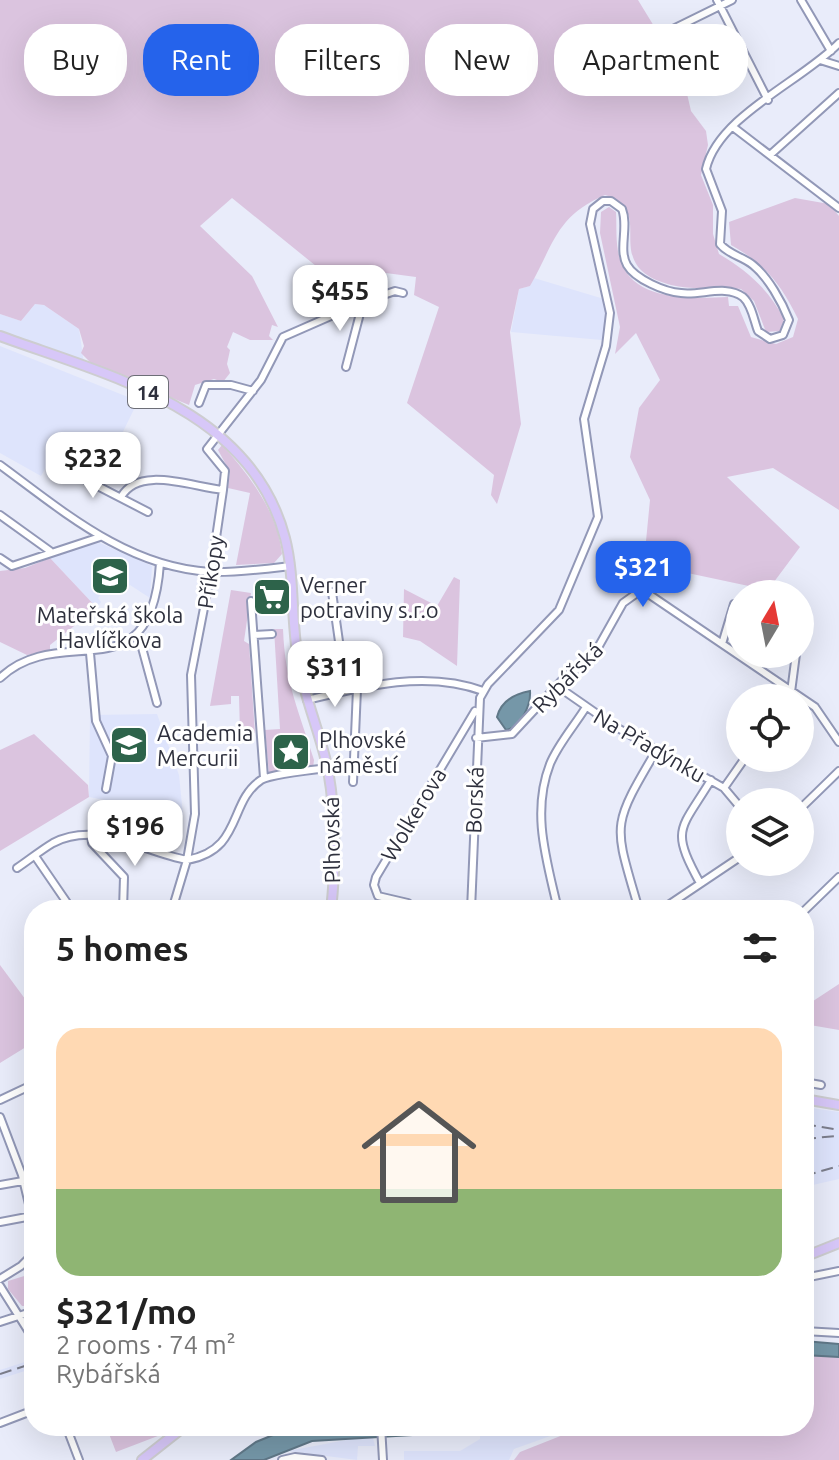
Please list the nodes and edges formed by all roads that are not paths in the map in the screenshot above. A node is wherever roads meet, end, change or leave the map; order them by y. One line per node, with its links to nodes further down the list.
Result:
1 (732, 0): 3 (street)
2 (801, 0): 7 (street)
3 (718, 3): 4 (street); 5 (street)
4 (681, 24)
5 (729, 24)
6 (839, 43): 7 (street)
7 (831, 51): 8 (street)
8 (820, 60): 10 (street); 12 (street)
9 (748, 62): 12 (street)
10 (839, 66)
11 (839, 93): 14 (street)
12 (768, 100): 13 (street)
13 (733, 127): 14 (street); 48 (street)
14 (770, 155): 15 (street)
15 (839, 208)
16 (403, 293): 17 (street)
17 (363, 302): 19 (street); 20 (street)
18 (0, 336): 22 (main road, 14)
19 (346, 367)
20 (253, 391): 21 (street); 22 (street)
21 (199, 403)
22 (218, 432): 25 (street); 33 (main road, 14)
23 (51, 462): 26 (street)
24 (0, 465): 29 (street)
25 (223, 490): 26 (street); 34 (street, Příkopy)
26 (121, 497): 27 (street)
27 (148, 512)
28 (0, 515): 30 (street)
29 (100, 537): 30 (street); 32 (street)
30 (50, 551): 31 (street)
31 (0, 558)
32 (160, 563): 34 (street); 38 (street)
33 (290, 566): 34 (street); 49 (main road, 14)
34 (211, 572): 70 (street, Příkopy)
35 (332, 592): 47 (street)
36 (251, 601): 40 (street)
37 (726, 631): 41 (street)
38 (138, 633): 42 (street); 50 (street)
39 (272, 634): 40 (street)
40 (254, 635): 61 (street)
41 (722, 644): 44 (street, Rybářská); 45 (street, Rybářská)
42 (90, 653): 43 (street); 65 (street)
43 (0, 678)
44 (775, 684)
45 (557, 686): 51 (street, Na Přadýnku); 54 (street, Rybářská)
46 (357, 689): 47 (street); 48 (street); 57 (street)
47 (346, 691): 49 (street)
48 (483, 691): 52 (street, Borská)
49 (307, 700): 58 (main road, 14)
50 (157, 703)
51 (586, 707): 56 (street, Na Přadýnku); 81 (street)
52 (477, 708): 54 (street, Borská); 79 (street, Wolkerova)
53 (814, 708): 55 (street, Rybářská)
54 (476, 738): 80 (street, Borská)
55 (839, 742)
56 (656, 751): 62 (street, Na Přadýnku); 82 (street)
57 (354, 765): 58 (street); 63 (street)
58 (327, 769): 61 (street); 78 (main road, Plhovská / 14)
59 (839, 771): 67 (street)
60 (735, 772): 64 (street)
61 (264, 778): 70 (street)
62 (711, 780): 64 (street, Na Přadýnku); 74 (street)
63 (353, 782)
64 (724, 788): 66 (street, Na Přadýnku)
65 (106, 789)
66 (726, 790)
67 (814, 795)
68 (91, 835): 69 (street); 70 (street); 76 (street)
69 (35, 856): 72 (street); 75 (street)
70 (187, 860): 77 (street)
71 (726, 866): 74 (street)
72 (17, 868)
73 (839, 877): 84 (street)
74 (700, 883): 83 (street)
75 (65, 900)
76 (123, 900)
77 (175, 900)
78 (331, 900)
79 (395, 900)
80 (471, 900)
81 (556, 900)
82 (636, 900)
83 (675, 900)
84 (814, 901)
85 (814, 1084): 86 (street)
86 (821, 1085)
87 (24, 1089): 88 (street)
88 (0, 1100)
89 (814, 1101): 90 (main road)
90 (839, 1105)
91 (0, 1117): 92 (street)
92 (23, 1182): 93 (street); 94 (street)
93 (0, 1185)
94 (24, 1186)
95 (24, 1218): 96 (street)
96 (0, 1222)
97 (839, 1243): 98 (main road)
98 (814, 1253)
99 (24, 1262): 102 (street)
100 (839, 1271): 101 (street)
101 (814, 1276)
102 (0, 1279)
103 (0, 1286): 105 (street)
104 (24, 1314): 105 (street)
105 (19, 1315): 106 (street); 107 (street)
106 (0, 1322)
107 (24, 1323)
108 (814, 1332): 109 (street)
109 (839, 1333)
110 (24, 1414): 111 (street)
111 (0, 1423)
112 (70, 1436): 115 (street)
113 (172, 1436): 116 (main road)
114 (382, 1436): 119 (street)
115 (79, 1460)
116 (142, 1460)
117 (282, 1460): 118 (street)
118 (322, 1460)
119 (383, 1460)

